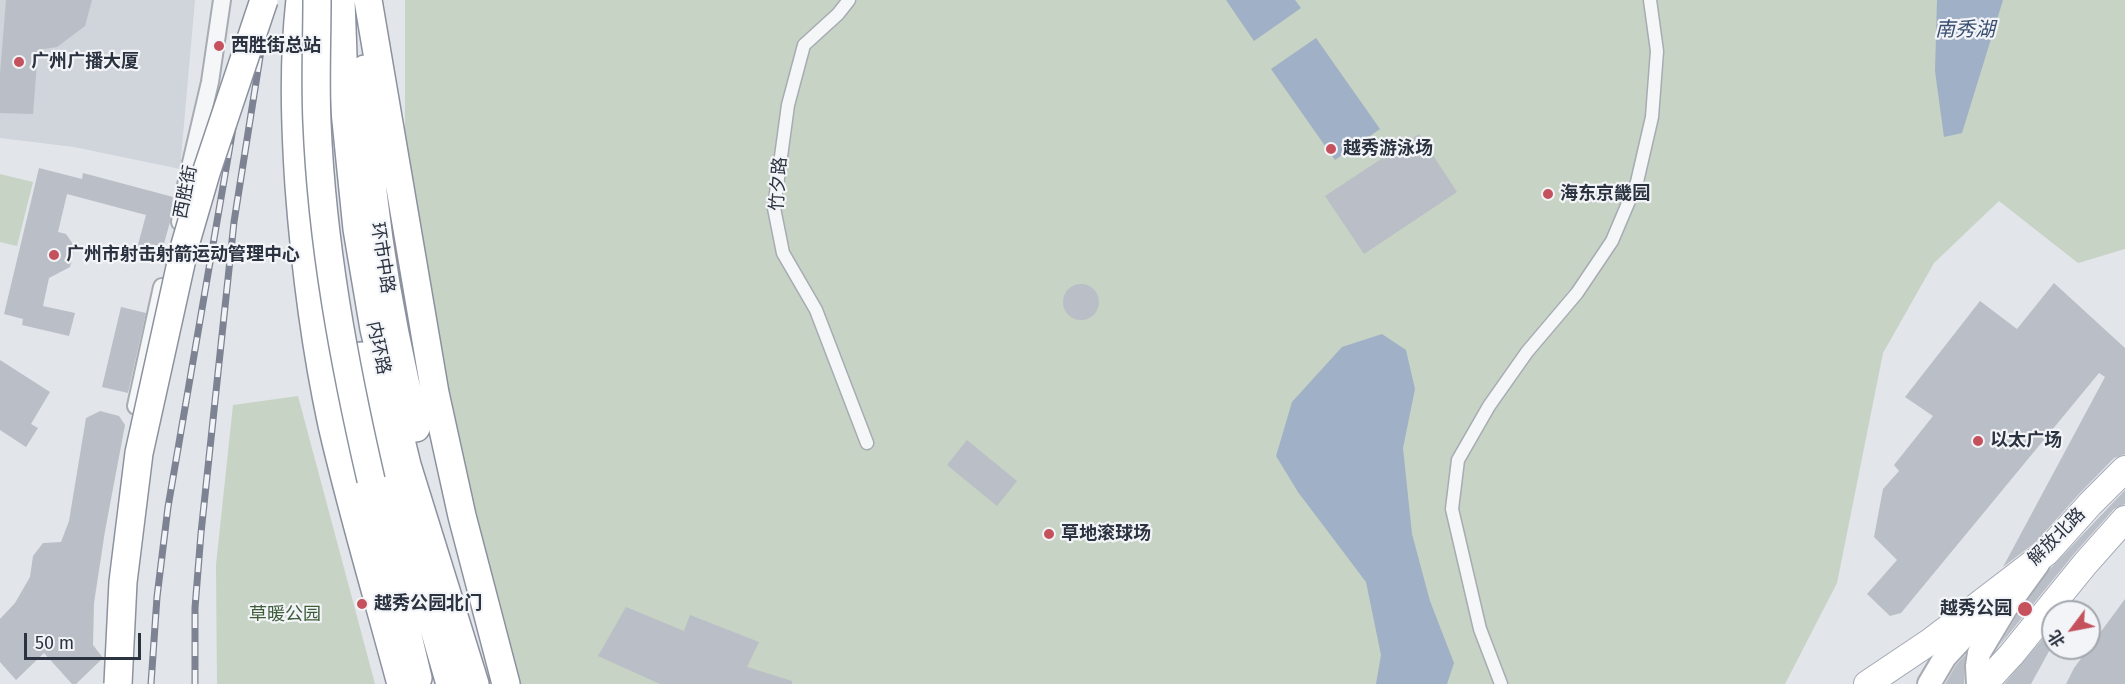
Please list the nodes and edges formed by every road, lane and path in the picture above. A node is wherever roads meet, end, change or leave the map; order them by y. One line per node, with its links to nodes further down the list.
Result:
1 (214, 0): 10 (street, 西胜街)
2 (222, 0): 10 (street, 西胜街)
3 (264, 0): 18 (highway, bridge)
4 (304, 0): 14 (highway, 内环路, bridge); 19 (highway)
5 (329, 0): 22 (highway)
6 (341, 0): 23 (highway, 内环路)
7 (367, 0): 24 (highway, 环市中路); 25 (highway); 26 (highway)
8 (849, 0): 12 (street, 竹夕路)
9 (1650, 0): 27 (street)
10 (210, 82): 11 (street, 西胜街)
11 (136, 407)
12 (867, 443)
13 (2125, 469): 16 (main road, 解放北路)
14 (371, 480): 20 (highway); 21 (highway, 内环路)
15 (2125, 519): 17 (main road, 解放北路)
16 (2046, 553): 17 (main road); 28 (main road, 解放北路); 29 (main road)
17 (1985, 673)
18 (118, 684)
19 (401, 684)
20 (420, 684)
21 (432, 684)
22 (450, 684)
23 (475, 684)
24 (487, 684)
25 (495, 684)
26 (506, 684)
27 (1501, 684)
28 (1867, 684)
29 (1929, 684)

